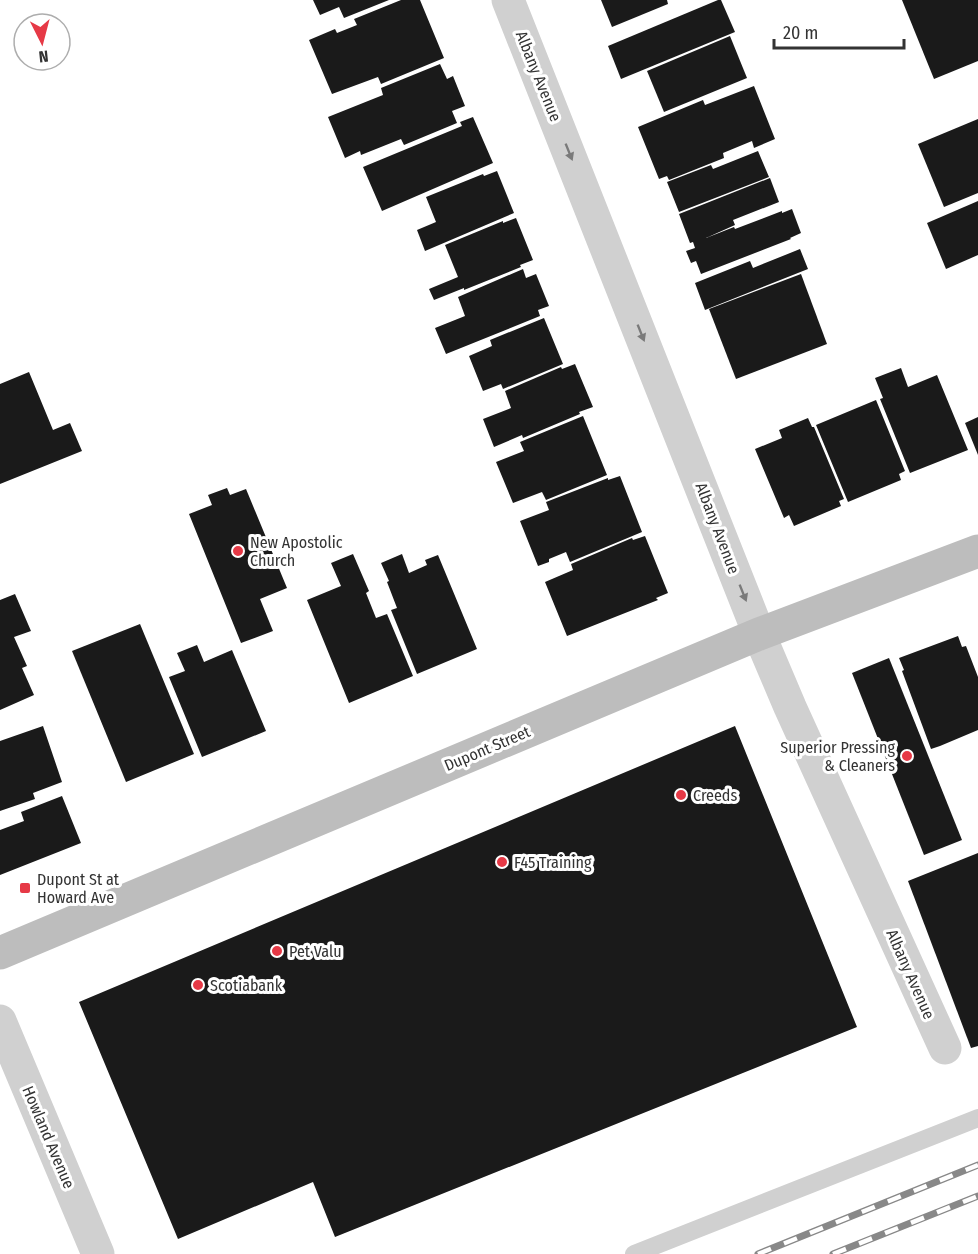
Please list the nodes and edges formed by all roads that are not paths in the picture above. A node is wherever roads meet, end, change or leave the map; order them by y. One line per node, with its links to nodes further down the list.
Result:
1 (508, 0): 3 (street, Albany Avenue, one-way to 3)
2 (978, 551): 3 (main road, Dupont Street)
3 (759, 634): 4 (main road, Dupont Street); 6 (street, Albany Avenue)
4 (0, 953)
5 (0, 1021): 8 (street, Howland Avenue)
6 (945, 1048)
7 (978, 1118): 9 (lane)
8 (98, 1254)
9 (634, 1254)

